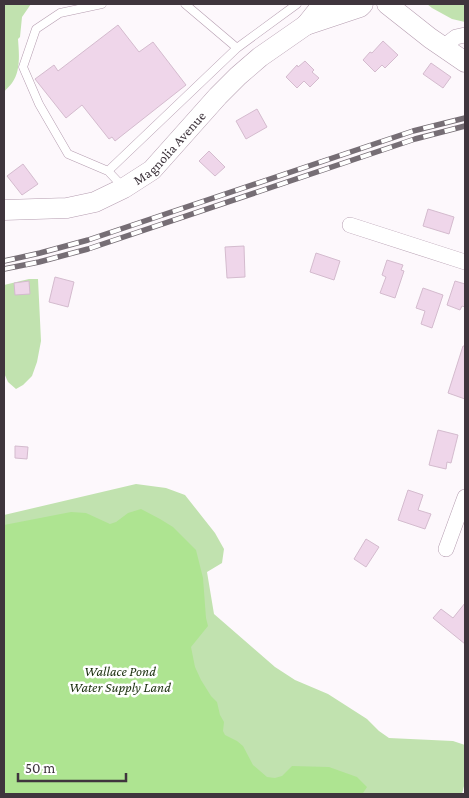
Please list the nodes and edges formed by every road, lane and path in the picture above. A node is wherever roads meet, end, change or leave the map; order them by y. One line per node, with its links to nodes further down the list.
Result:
1 (102, 4): 12 (lane)
2 (185, 4): 10 (lane)
3 (298, 4): 10 (lane)
4 (325, 4): 7 (street, Magnolia Avenue)
5 (363, 4): 7 (street, Magnolia Avenue)
6 (387, 4): 9 (street)
7 (306, 25): 13 (street, Magnolia Avenue)
8 (465, 35): 9 (street)
9 (443, 47): 11 (street)
10 (237, 48): 12 (lane)
11 (465, 62)
12 (108, 171): 13 (lane)
13 (124, 188): 14 (street, Magnolia Avenue)
14 (4, 210)
15 (350, 226): 16 (street)
16 (465, 262)
17 (465, 497): 18 (street)
18 (446, 549)

